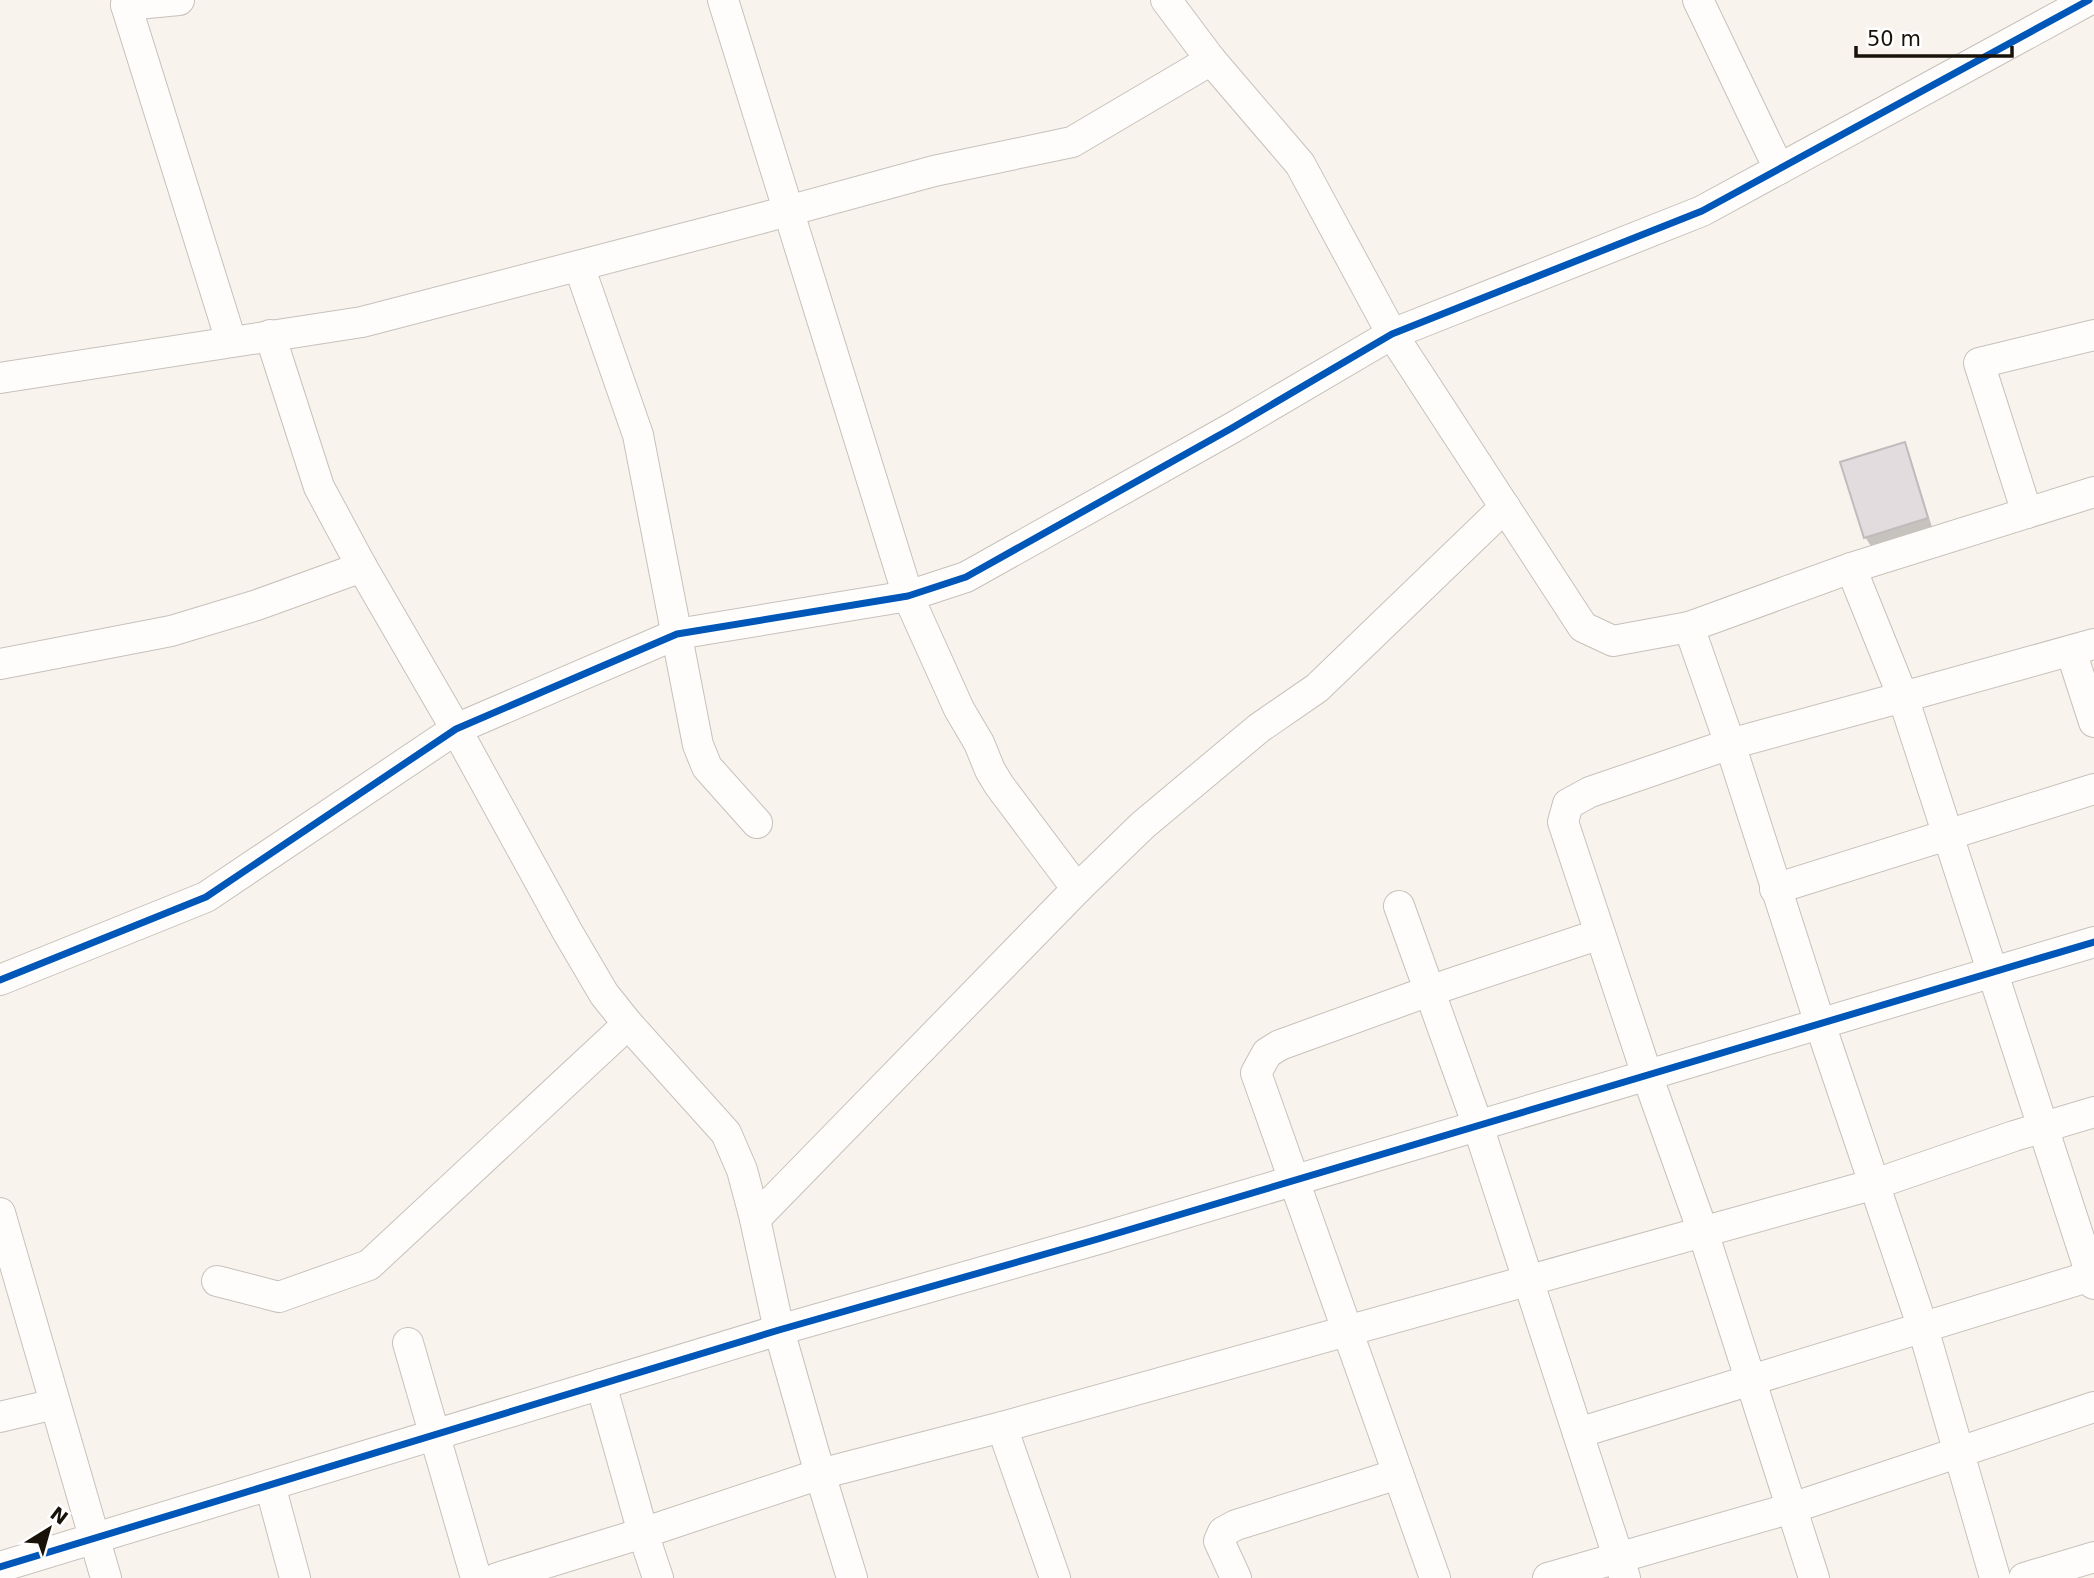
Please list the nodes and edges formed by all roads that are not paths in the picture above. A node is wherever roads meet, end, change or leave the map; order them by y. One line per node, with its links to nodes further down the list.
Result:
1 (179, 0): 6 (street)
2 (723, 0): 9 (street)
3 (1166, 0): 7 (street)
4 (1698, 0): 8 (street)
5 (2089, 0): 8 (street)
6 (127, 2): 14 (street)
7 (1211, 60): 9 (street); 11 (street)
8 (1779, 169): 11 (street)
9 (787, 211): 10 (street); 21 (street)
10 (579, 265): 12 (street); 23 (street)
11 (1392, 334): 17 (street); 21 (street)
12 (270, 335): 14 (street); 19 (street)
13 (2094, 335): 18 (street)
14 (231, 341): 15 (street)
15 (0, 378)
16 (2094, 492): 18 (street)
17 (1505, 507): 22 (street); 33 (street)
18 (2027, 513): 20 (street)
19 (362, 567): 25 (street); 28 (street)
20 (1851, 568): 22 (street); 26 (street)
21 (908, 596): 23 (street); 33 (street)
22 (1689, 627): 29 (street)
23 (677, 634): 28 (street); 31 (street)
24 (2083, 648): 26 (street); 27 (street)
25 (0, 664)
26 (1903, 697): 29 (street); 32 (street)
27 (2094, 722)
28 (456, 729): 39 (street); 41 (street)
29 (1730, 744): 34 (street); 36 (street)
30 (2094, 789): 32 (street)
31 (757, 823)
32 (1948, 835): 34 (street); 38 (street)
33 (1077, 889): 50 (street)
34 (1775, 889): 42 (street)
35 (1399, 906): 40 (street)
36 (1600, 934): 40 (street); 43 (street)
37 (2094, 942): 38 (street)
38 (1993, 972): 42 (street); 46 (street)
39 (0, 980)
40 (1429, 990): 45 (street); 47 (street)
41 (628, 1024): 50 (street); 54 (street)
42 (1819, 1024): 43 (street); 48 (street)
43 (1647, 1075): 45 (street); 51 (street)
44 (2094, 1112): 46 (street)
45 (1478, 1126): 47 (street); 53 (street)
46 (2043, 1127): 48 (street); 52 (street)
47 (1294, 1181): 56 (street); 57 (street)
48 (1875, 1184): 51 (street); 55 (street)
49 (0, 1213): 61 (street)
50 (755, 1219): 56 (street)
51 (1703, 1232): 53 (street); 59 (street)
52 (2093, 1278): 55 (street)
53 (1528, 1280): 57 (street); 65 (street)
54 (217, 1281)
55 (1923, 1328): 59 (street); 67 (street)
56 (779, 1330): 60 (street); 68 (street)
57 (1347, 1331): 64 (street); 69 (street)
58 (408, 1343): 66 (street)
59 (1751, 1380): 65 (street); 71 (street)
60 (601, 1384): 66 (street); 72 (street)
61 (55, 1404): 63 (street); 73 (street)
62 (2094, 1407): 67 (street)
63 (0, 1417)
64 (1002, 1427): 68 (street); 83 (street)
65 (1578, 1433): 76 (street)
66 (435, 1435): 70 (street); 79 (street)
67 (1959, 1451): 71 (street); 88 (street)
68 (820, 1474): 72 (street); 82 (street)
69 (1398, 1474): 84 (street); 85 (street)
70 (270, 1485): 73 (street); 78 (street)
71 (1791, 1508): 76 (street); 87 (street)
72 (643, 1533): 80 (street); 81 (street)
73 (94, 1538): 75 (street); 77 (street)
74 (2094, 1557): 89 (street)
75 (0, 1567)
76 (1622, 1568): 86 (street)
77 (106, 1578)
78 (295, 1578)
79 (476, 1578)
80 (497, 1578)
81 (658, 1578)
82 (852, 1578)
83 (1055, 1578)
84 (1236, 1578)
85 (1435, 1578)
86 (1548, 1578)
87 (1814, 1578)
88 (1996, 1578)
89 (2024, 1578)

